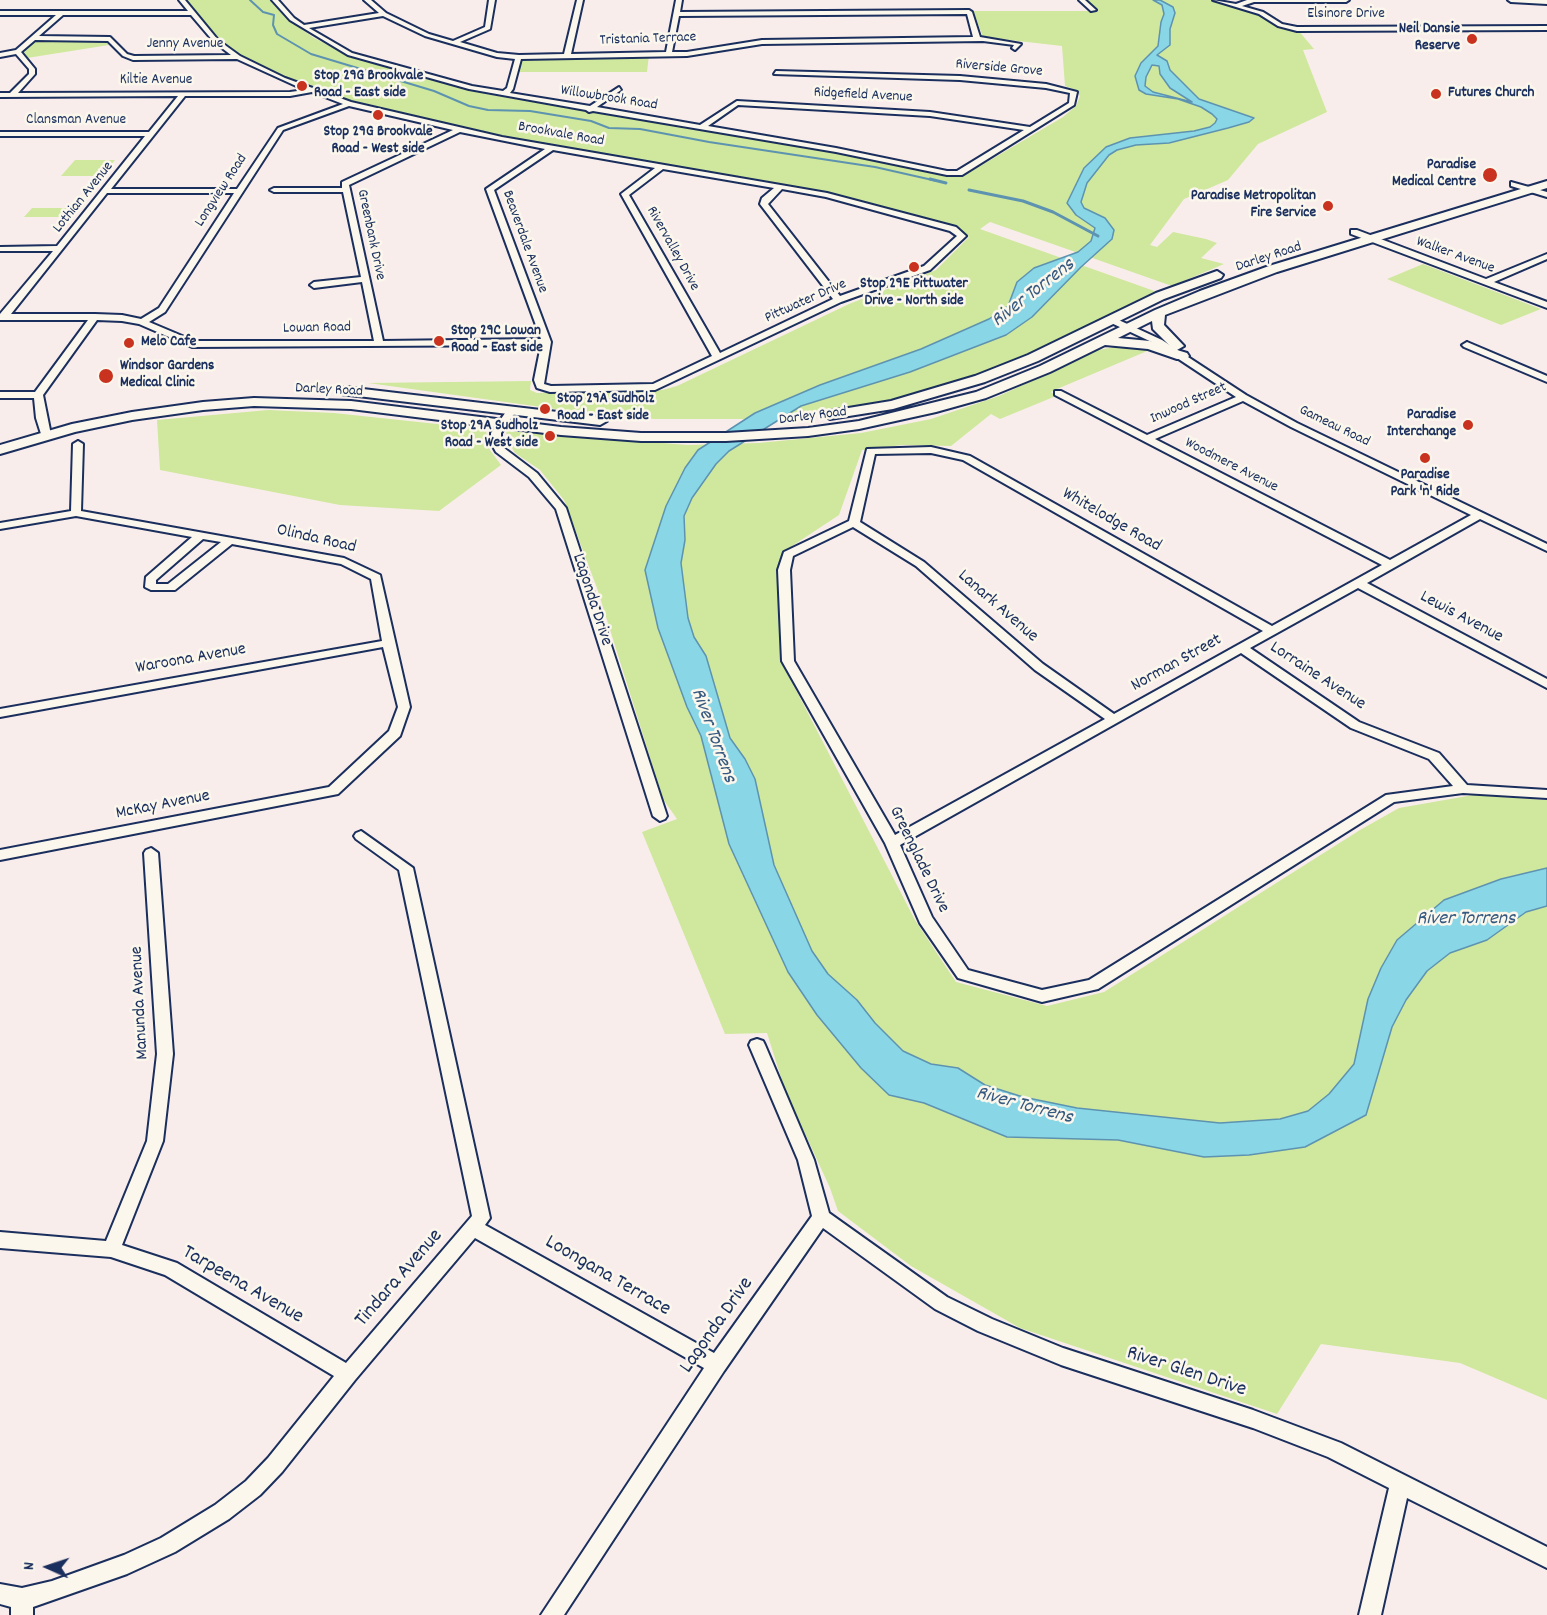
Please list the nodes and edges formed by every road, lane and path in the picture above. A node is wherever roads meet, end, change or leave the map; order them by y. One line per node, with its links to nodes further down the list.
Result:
1 (182, 0): 16 (street, Brookvale Road)
2 (275, 0): 19 (street, Willowbrook Road)
3 (367, 0): 17 (street, Tristania Terrace)
4 (492, 0): 23 (street)
5 (580, 0): 28 (street)
6 (679, 0): 18 (street)
7 (1082, 0): 13 (street)
8 (1216, 0): 12 (street)
9 (1346, 0): 12 (street)
10 (1511, 0): 11 (street)
11 (1547, 2)
12 (1236, 6): 20 (street, Elsinore Drive)
13 (1093, 10)
14 (0, 13): 15 (street)
15 (61, 13): 16 (street); 21 (street)
16 (191, 13): 29 (street, Brookvale Road)
17 (384, 14): 19 (street); 23 (street, Tristania Terrace)
18 (677, 14): 22 (street); 26 (street)
19 (303, 27): 37 (street, Willowbrook Road)
20 (1547, 28)
21 (32, 39): 25 (street); 29 (street, Jenny Avenue)
22 (977, 39): 24 (street, Tristania Terrace); 26 (street, Tristania Terrace)
23 (453, 43): 30 (street, Tristania Terrace)
24 (1015, 48)
25 (18, 52): 27 (street); 36 (street)
26 (669, 54): 28 (street, Tristania Terrace)
27 (0, 55)
28 (567, 56): 30 (street, Tristania Terrace)
29 (238, 57): 33 (street, Brookvale Road)
30 (519, 57): 37 (street)
31 (776, 73): 41 (street, Riverside Grove)
32 (619, 89): 39 (street)
33 (312, 91): 34 (street, Kiltie Avenue); 38 (street, Brookvale Road)
34 (183, 94): 36 (street, Kiltie Avenue); 44 (street, Lothian Avenue)
35 (0, 95): 36 (street, Kiltie Avenue)
36 (12, 95)
37 (503, 95): 39 (street, Willowbrook Road)
38 (348, 104): 42 (street, Brookvale Road); 56 (street, Longview Road)
39 (588, 110): 40 (street, Willowbrook Road)
40 (700, 128): 41 (street, Ridgefield Avenue); 47 (street, Willowbrook Road)
41 (1032, 129): 47 (street, Riverside Grove)
42 (458, 130): 45 (street, Brookvale Road); 54 (street, Greenbank Drive)
43 (0, 134): 44 (street, Clansman Avenue)
44 (152, 134): 55 (street, Lothian Avenue)
45 (552, 147): 46 (street, Brookvale Road); 76 (street, Beaverdale Avenue)
46 (662, 166): 51 (street, Brookvale Road); 80 (street, Rivervalley Drive)
47 (959, 173)
48 (1547, 174): 49 (main road, Darley Road)
49 (1514, 184): 52 (street); 58 (main road, Darley Road)
50 (1547, 184): 52 (main road, Darley Road)
51 (781, 186): 59 (street, Brookvale Road); 67 (street)
52 (1530, 189): 57 (street); 60 (main road, Darley Road)
53 (274, 190): 54 (street)
54 (345, 190): 64 (street, Greenbank Drive)
55 (107, 191): 56 (street); 61 (street, Lothian Avenue)
56 (241, 191): 73 (street, Longview Road)
57 (1547, 195)
58 (1354, 232): 60 (street, Walker Avenue); 72 (main road, Darley Road)
59 (962, 236): 67 (street, Pittwater Drive)
60 (1371, 239): 65 (street, Walker Avenue); 69 (main road, Darley Road)
61 (60, 248): 62 (street); 70 (street, Lothian Avenue)
62 (0, 249)
63 (1547, 256): 65 (street)
64 (365, 279): 66 (street); 77 (street, Greenbank Drive)
65 (1486, 282): 68 (street, Walker Avenue)
66 (314, 285)
67 (838, 300): 80 (street, Pittwater Drive)
68 (1547, 305)
69 (1160, 313): 74 (main road, Darley Road); 79 (main road)
70 (2, 317): 71 (street, Lowan Road)
71 (94, 317): 73 (street, Lowan Road); 86 (street)
72 (1110, 319): 74 (street, Gameau Road); 88 (main road, Darley Road)
73 (142, 322): 77 (street, Lowan Road)
74 (1130, 327): 75 (main road, Darley Road); 79 (street, Gameau Road)
75 (1103, 341): 79 (main road); 89 (main road, Darley Road)
76 (546, 342): 77 (street, Lowan Road); 80 (street, Pittwater Drive)
77 (379, 343)
78 (1467, 345): 82 (street)
79 (1179, 351): 87 (street, Gameau Road)
80 (718, 358)
81 (1547, 365): 82 (street)
82 (1532, 372): 83 (street)
83 (1547, 379)
84 (1058, 393): 92 (street, Woodmere Avenue)
85 (0, 395): 86 (street)
86 (38, 395): 90 (street)
87 (1243, 397): 92 (street, Inwood Street); 96 (street, Gameau Road)
88 (511, 411): 89 (street); 90 (main road, Darley Road)
89 (502, 423): 90 (main road, Darley Road); 113 (street, Lagonda Drive)
90 (44, 430): 91 (main road); 94 (main road)
91 (0, 436)
92 (1147, 439): 102 (street, Woodmere Avenue)
93 (78, 444): 95 (street)
94 (0, 450)
95 (76, 513): 98 (street, Olinda Road); 99 (street, Olinda Road)
96 (1480, 515): 101 (street, Gameau Road); 102 (street, Norman Street)
97 (854, 523): 104 (street, Whitelodge Road); 109 (street, Lanark Avenue); 115 (street, Greenglade Drive)
98 (0, 526)
99 (201, 535): 100 (street, Olinda Road); 100 (street)
100 (230, 540): 105 (street, Olinda Road)
101 (1547, 548)
102 (1391, 565): 103 (street, Norman Street)
103 (1358, 583): 104 (street, Norman Street); 107 (street, Lewis Avenue)
104 (1272, 631): 106 (street, Norman Street)
105 (388, 644): 108 (street, Waroona Avenue); 111 (street, Olinda Road)
106 (1241, 648): 109 (street, Norman Street); 110 (street, Lorraine Avenue)
107 (1547, 684)
108 (0, 713)
109 (1115, 720): 115 (street, Norman Street)
110 (1463, 789): 112 (street, Greenglade Drive); 115 (street, Greenglade Drive)
111 (333, 791): 117 (street, McKay Avenue)
112 (1547, 794)
113 (660, 816)
114 (361, 836): 120 (street)
115 (892, 843)
116 (151, 853): 122 (street, Manunda Avenue)
117 (0, 855)
118 (757, 1045): 119 (street)
119 (821, 1217): 123 (street, Lagonda Drive); 125 (street, River Glen Drive)
120 (474, 1228): 123 (street, Loongana Terrace); 124 (street, Tindara Avenue)
121 (0, 1240): 122 (street, Tarpeena Avenue)
122 (111, 1249): 124 (street, Tarpeena Avenue)
123 (717, 1365): 129 (street, Lagonda Drive)
124 (348, 1374): 128 (street, Tindara Avenue)
125 (1400, 1484): 126 (street, River Glen Drive); 130 (street)
126 (1547, 1558)
127 (0, 1594): 128 (street)
128 (22, 1607)
129 (552, 1615)
130 (1370, 1615)

